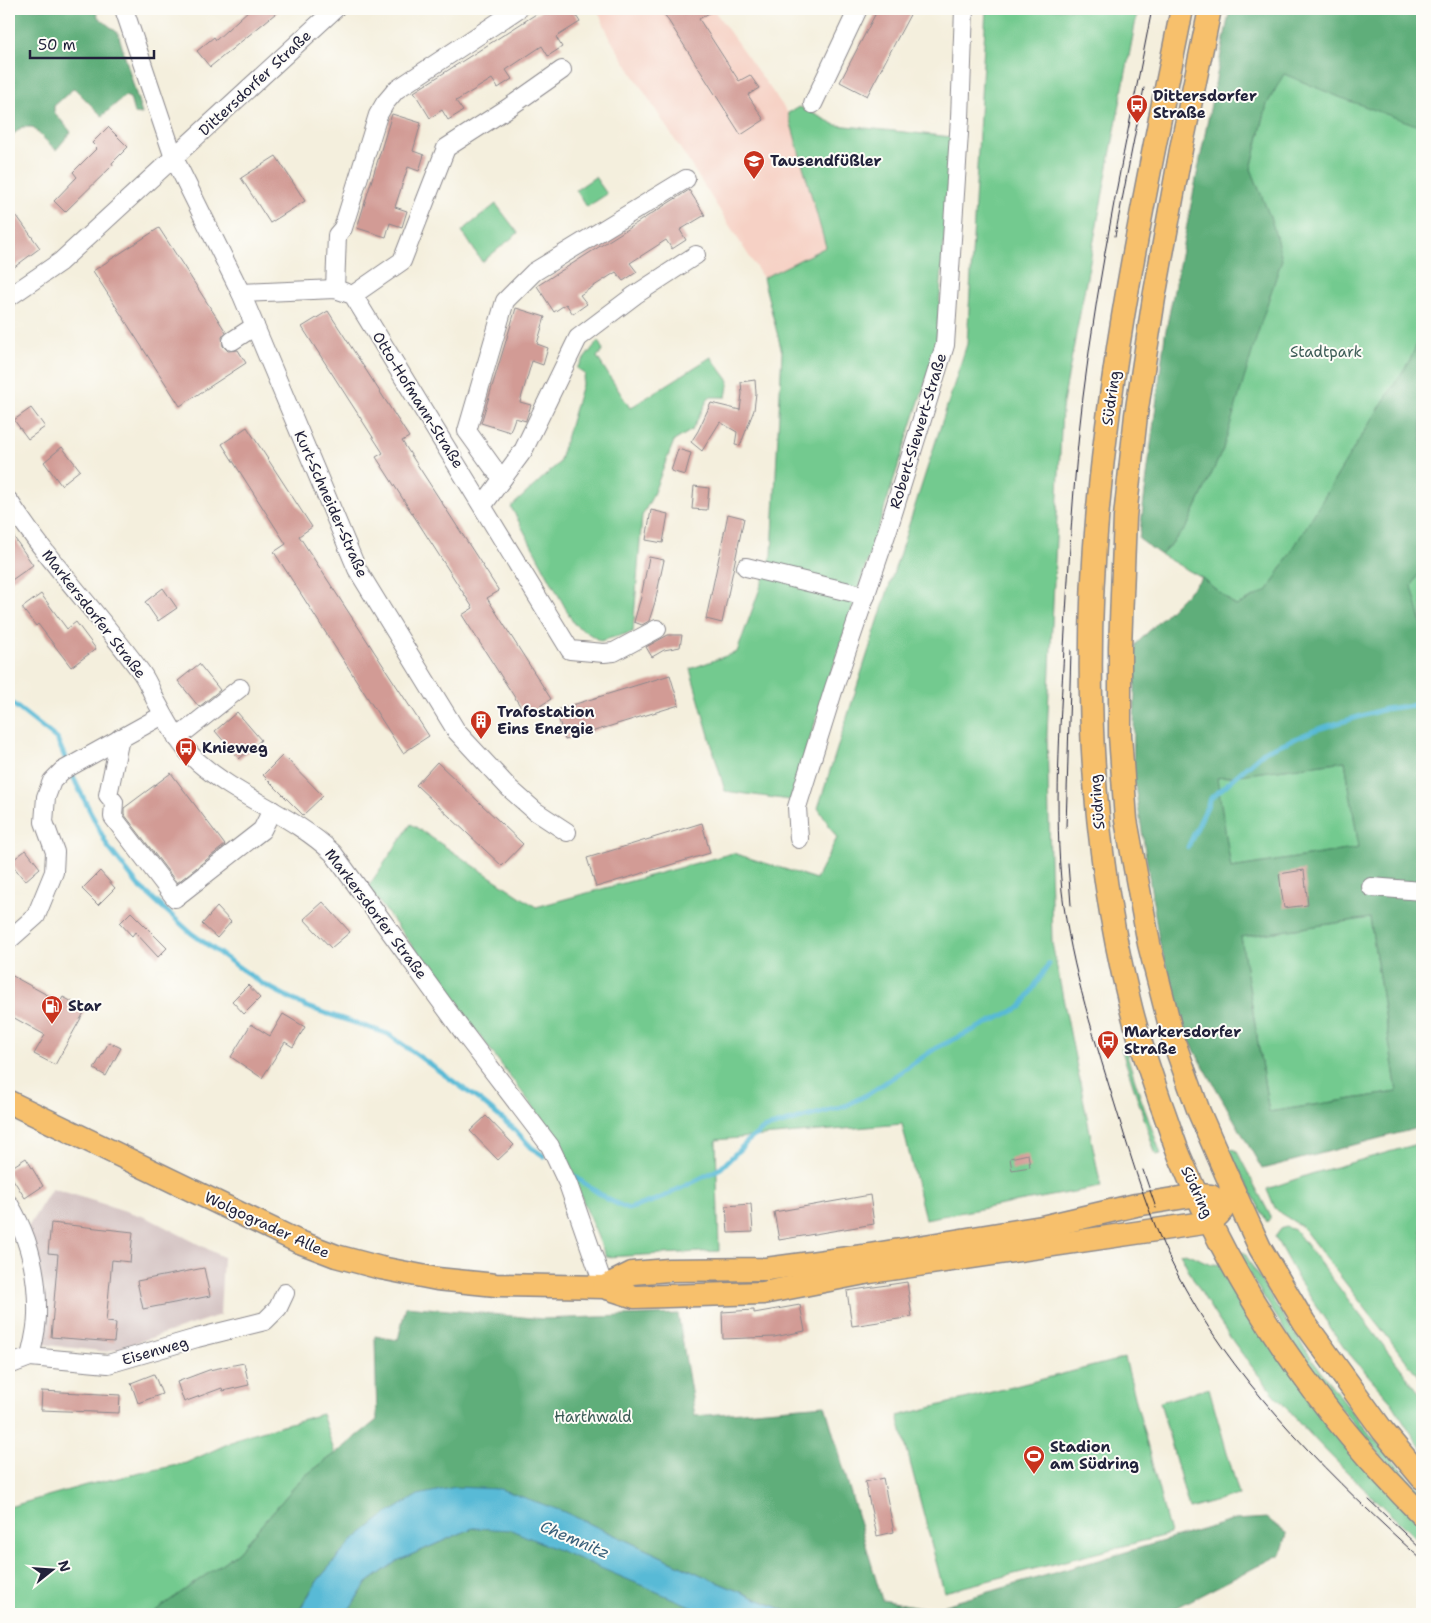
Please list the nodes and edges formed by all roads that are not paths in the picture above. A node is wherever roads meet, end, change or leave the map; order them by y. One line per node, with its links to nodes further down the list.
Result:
1 (124, 9): 10 (street)
2 (335, 9): 10 (street, Dittersdorfer Straße)
3 (518, 9): 13 (street)
4 (858, 9): 9 (street)
5 (964, 9): 23 (street, Robert-Siewert-Straße)
6 (1182, 9): 36 (main road, Südring)
7 (1210, 9): 37 (main road, Südring)
8 (562, 70): 15 (street)
9 (813, 104)
10 (174, 158): 14 (street, Kurt-Schneider-Straße); 16 (street, Dittersdorfer Straße)
11 (686, 179): 19 (street)
12 (696, 254): 19 (street)
13 (335, 289): 14 (street); 15 (street)
14 (241, 293): 17 (street, Kurt-Schneider-Straße)
15 (353, 295): 21 (street, Otto-Hofmann-Straße)
16 (9, 297)
17 (255, 326): 18 (street); 30 (street, Kurt-Schneider-Straße)
18 (232, 341)
19 (503, 478): 21 (street)
20 (9, 501): 26 (street, Markersdorfer Straße)
21 (482, 505): 24 (street, Otto-Hofmann-Straße)
22 (746, 567): 23 (street)
23 (866, 596): 31 (street, Robert-Siewert-Straße)
24 (657, 630)
25 (240, 688): 28 (street)
26 (163, 714): 27 (street); 28 (street, Markersdorfer Straße)
27 (120, 738): 29 (street); 34 (street)
28 (177, 738): 29 (street, Markersdorfer Straße)
29 (272, 810): 40 (street, Markersdorfer Straße)
30 (567, 832)
31 (799, 839)
32 (1371, 887): 33 (street)
33 (1422, 891)
34 (9, 940)
35 (9, 1102): 40 (main road, Wolgograder Allee)
36 (1198, 1195): 37 (main road); 39 (main road, Südring); 40 (main road)
37 (1234, 1200): 39 (main road); 44 (main road, Südring)
38 (9, 1204): 42 (street)
39 (1210, 1222): 40 (main road); 45 (main road, Südring)
40 (604, 1287)
41 (285, 1292): 42 (street, Eisenweg)
42 (30, 1357): 43 (street, Eisenweg)
43 (9, 1365)
44 (1422, 1478)
45 (1422, 1515)

